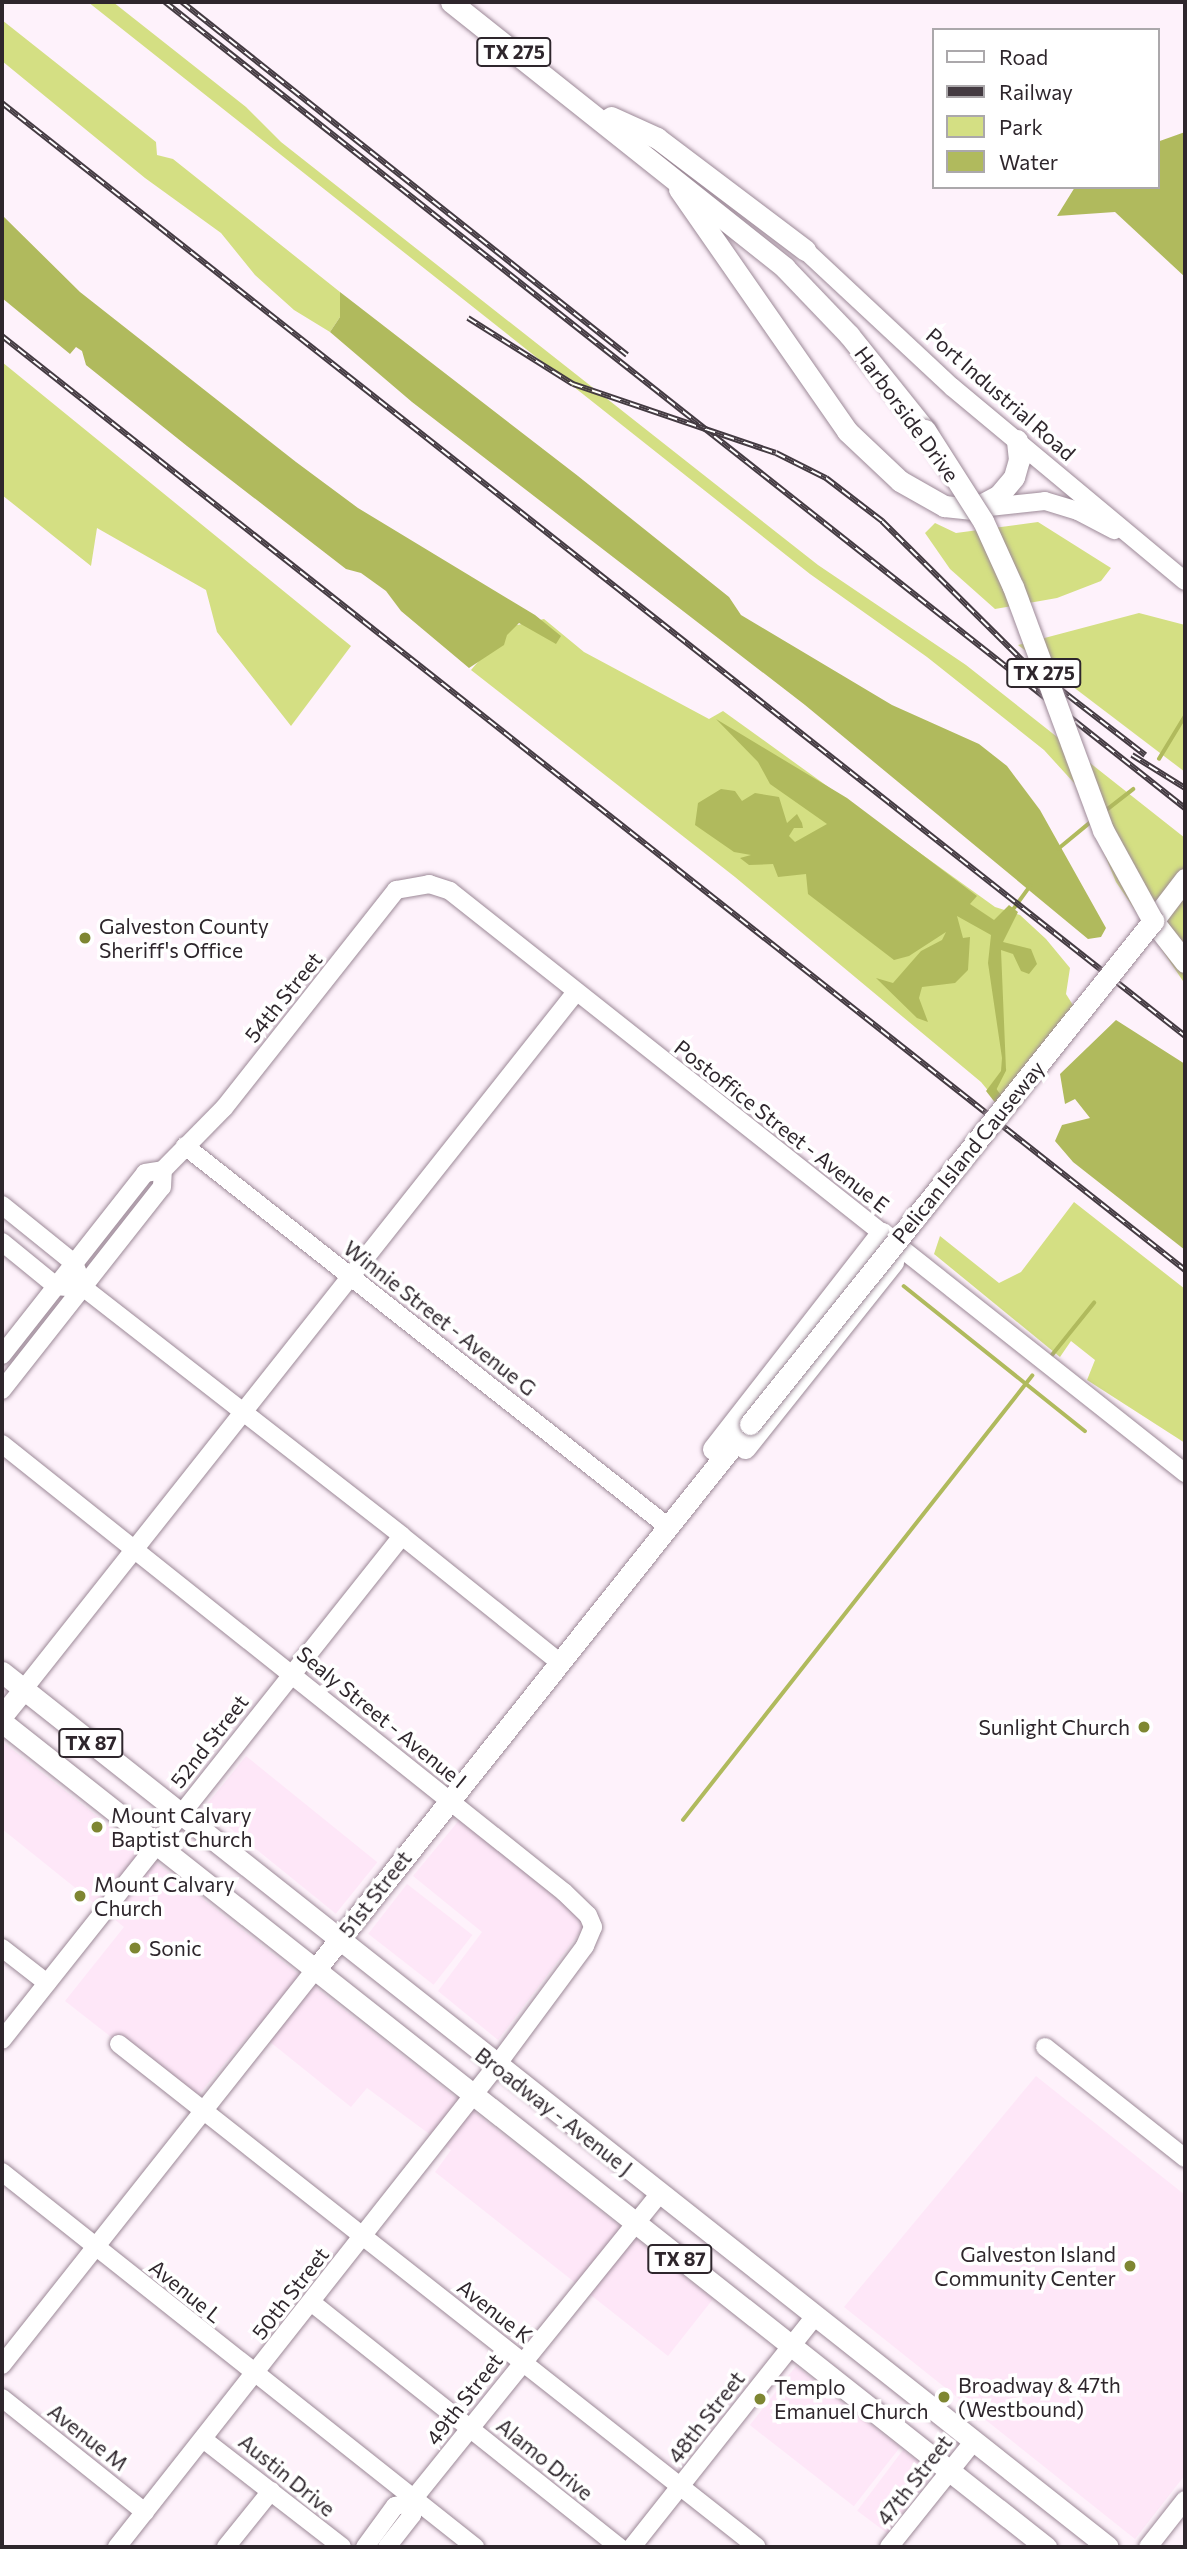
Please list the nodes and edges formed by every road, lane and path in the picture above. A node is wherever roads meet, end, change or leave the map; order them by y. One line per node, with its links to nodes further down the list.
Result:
1 (450, 2): 2 (main road, Harborside Drive / TX 275)
2 (577, 102): 3 (main road, Harborside Drive / TX 275); 4 (main road)
3 (668, 172): 6 (main road); 11 (main road, Harborside Drive / TX 275, bridge)
4 (805, 250): 5 (street, Port Industrial Road)
5 (1017, 440): 6 (main road); 7 (street, Port Industrial Road)
6 (974, 509): 7 (street, Port Industrial Road)
7 (1138, 542): 8 (street, Port Industrial Road)
8 (1185, 581)
9 (1185, 879): 11 (main road, Pelican Island Causeway)
10 (450, 891): 13 (street, Postoffice Street - Avenue E); 14 (street, 54th Street)
11 (1153, 921): 12 (main road, Harborside Drive / TX 275); 27 (main road, Pelican Island Causeway, bridge)
12 (1185, 962)
13 (576, 992): 17 (street, Postoffice Street - Avenue E); 21 (street)
14 (185, 1146): 15 (street, 54th Street); 21 (street, Winnie Street - Avenue G)
15 (163, 1170): 20 (street, 54th Street); 23 (street, 54th Street)
16 (2, 1205): 20 (street)
17 (881, 1233): 19 (street, Postoffice Street - Avenue E); 30 (main road)
18 (2, 1242): 22 (street)
19 (903, 1249): 29 (street, Postoffice Street - Avenue E); 30 (main road)
20 (74, 1263): 22 (street, 54th Street); 23 (street)
21 (350, 1277): 26 (street); 31 (street, Winnie Street - Avenue G)
22 (56, 1286): 23 (street); 24 (street, 54th Street)
23 (84, 1288): 25 (street, 54th Street); 26 (street)
24 (2, 1355)
25 (2, 1390)
26 (244, 1411): 32 (street); 33 (street)
27 (750, 1424): 30 (main road, 51st Street)
28 (2, 1444): 33 (street, Sealy Street - Avenue I)
29 (1185, 1473)
30 (685, 1504): 31 (main road, 51st Street)
31 (667, 1526): 34 (main road, 51st Street)
32 (402, 1536): 34 (street); 36 (street, 52nd Street)
33 (134, 1549): 36 (street, Sealy Street - Avenue I); 37 (street)
34 (559, 1662): 40 (main road, 51st Street)
35 (2, 1672): 37 (main road, Broadway - Avenue J / TX 87)
36 (291, 1672): 40 (street, Sealy Street - Avenue I); 41 (street, 52nd Street)
37 (23, 1689): 38 (main road); 41 (main road, Broadway - Avenue J / TX 87)
38 (2, 1716)
39 (2, 1722): 42 (main road, Broadway - Avenue J / TX 87)
40 (449, 1800): 43 (main road, 51st Street); 50 (street, Sealy Street - Avenue I)
41 (181, 1814): 42 (street, 52nd Street); 43 (main road, Broadway - Avenue J / TX 87)
42 (156, 1845): 45 (main road, Broadway - Avenue J / TX 87); 46 (street, 52nd Street)
43 (339, 1940): 45 (main road, 51st Street); 50 (main road, Broadway - Avenue J / TX 87)
44 (2, 1948): 46 (street)
45 (315, 1970): 51 (main road, Broadway - Avenue J / TX 87); 52 (street, 51st Street)
46 (47, 1983): 47 (street, 52nd Street)
47 (2, 2040)
48 (119, 2044): 52 (street, Avenue K)
49 (1045, 2047): 53 (street)
50 (496, 2065): 51 (street, 50th Street); 55 (main road, Broadway - Avenue J / TX 87)
51 (473, 2096): 56 (main road, Broadway - Avenue J / TX 87); 57 (street, 50th Street)
52 (205, 2111): 57 (street, Avenue K); 58 (street, 51st Street)
53 (1185, 2158)
54 (2, 2172): 58 (street, Avenue L)
55 (659, 2194): 56 (street, 49th Street); 60 (main road, Broadway - Avenue J / TX 87)
56 (634, 2223): 61 (main road, Broadway - Avenue J / TX 87); 62 (street, 49th Street)
57 (363, 2236): 59 (street, 50th Street); 62 (street, Avenue K)
58 (97, 2248): 63 (street, 51st Street); 64 (street, Avenue L)
59 (311, 2302): 64 (street, 50th Street); 66 (street, Alamo Drive)
60 (815, 2316): 61 (street, 48th Street); 68 (main road, Broadway - Avenue J / TX 87)
61 (791, 2347): 69 (main road, Broadway - Avenue J / TX 87); 70 (street, 48th Street)
62 (523, 2362): 66 (street, 49th Street); 70 (street, Avenue K)
63 (2, 2365)
64 (253, 2376): 67 (street, 50th Street); 73 (street, Avenue L)
65 (2, 2398): 74 (street, Avenue M)
66 (470, 2429): 73 (street, 49th Street); 81 (street, Alamo Drive)
67 (203, 2439): 71 (street, Austin Drive); 74 (street, 50th Street)
68 (974, 2441): 69 (street, 47th Street); 86 (main road, Broadway - Avenue J / TX 87)
69 (949, 2472): 84 (street, 47th Street); 85 (main road, Broadway - Avenue J / TX 87)
70 (680, 2487): 82 (street, 48th Street); 83 (street, Avenue K)
71 (271, 2491): 76 (street); 77 (street, Austin Drive)
72 (1185, 2500): 87 (street)
73 (412, 2501): 78 (street, 49th Street); 79 (street, 49th Street); 80 (street, Avenue L)
74 (145, 2512): 75 (street, 50th Street)
75 (117, 2547)
76 (226, 2547)
77 (342, 2547)
78 (366, 2547)
79 (387, 2547)
80 (475, 2547)
81 (619, 2547)
82 (632, 2547)
83 (757, 2547)
84 (889, 2547)
85 (1046, 2547)
86 (1108, 2547)
87 (1148, 2547)

